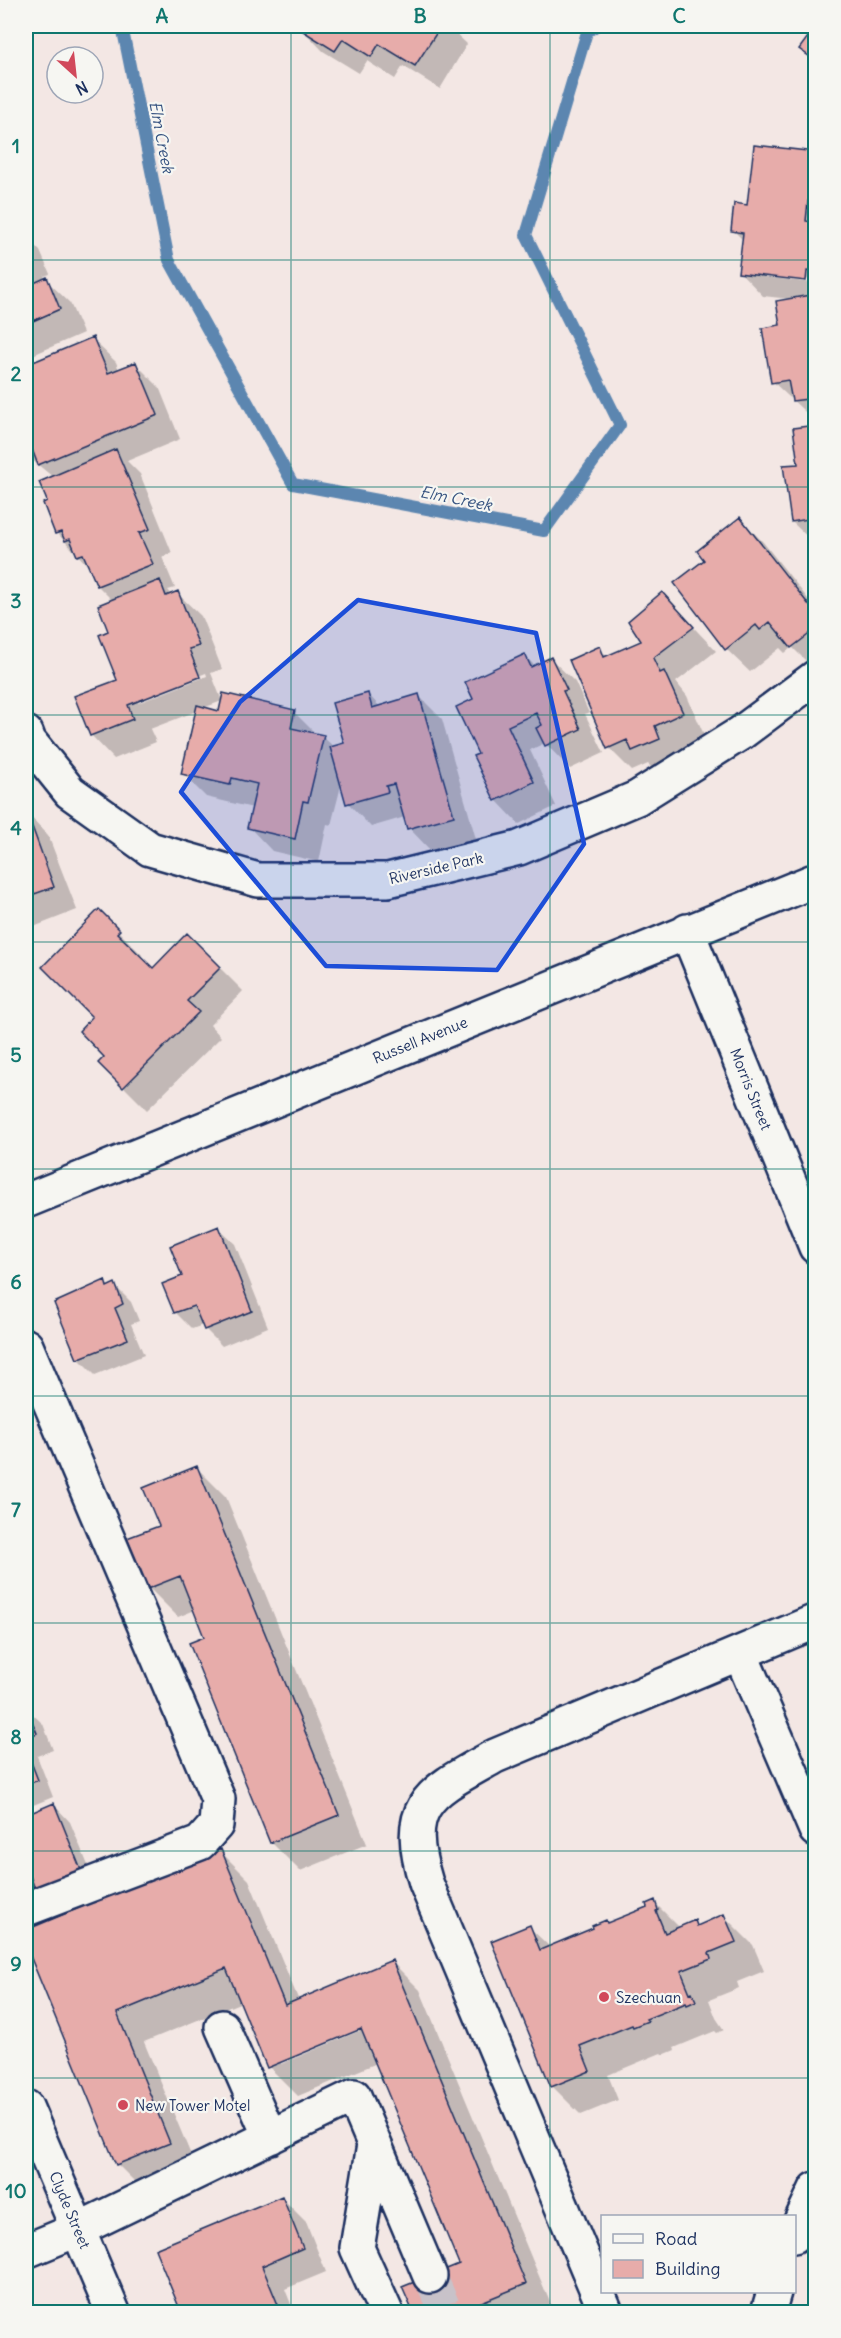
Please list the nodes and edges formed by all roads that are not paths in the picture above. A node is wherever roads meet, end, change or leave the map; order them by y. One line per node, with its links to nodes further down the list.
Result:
1 (816, 678): 2 (street, Riverside Park)
2 (26, 733)
3 (816, 880): 4 (street, Russell Avenue)
4 (687, 931): 5 (street, Russell Avenue); 6 (street, Morris Street)
5 (26, 1201)
6 (816, 1247)
7 (26, 1346): 11 (street)
8 (816, 1621): 9 (street)
9 (740, 1653): 10 (street); 24 (street)
10 (816, 1830)
11 (26, 1909)
12 (222, 2027): 14 (street)
13 (26, 2107): 17 (street, Clyde Street)
14 (270, 2137): 15 (street); 17 (street)
15 (374, 2145): 20 (street); 23 (street)
16 (816, 2189): 18 (street)
17 (79, 2229): 19 (street); 22 (street, Clyde Street)
18 (796, 2234)
19 (26, 2251)
20 (430, 2276)
21 (774, 2293): 25 (street)
22 (113, 2313)
23 (386, 2313)
24 (606, 2313)
25 (768, 2313)

